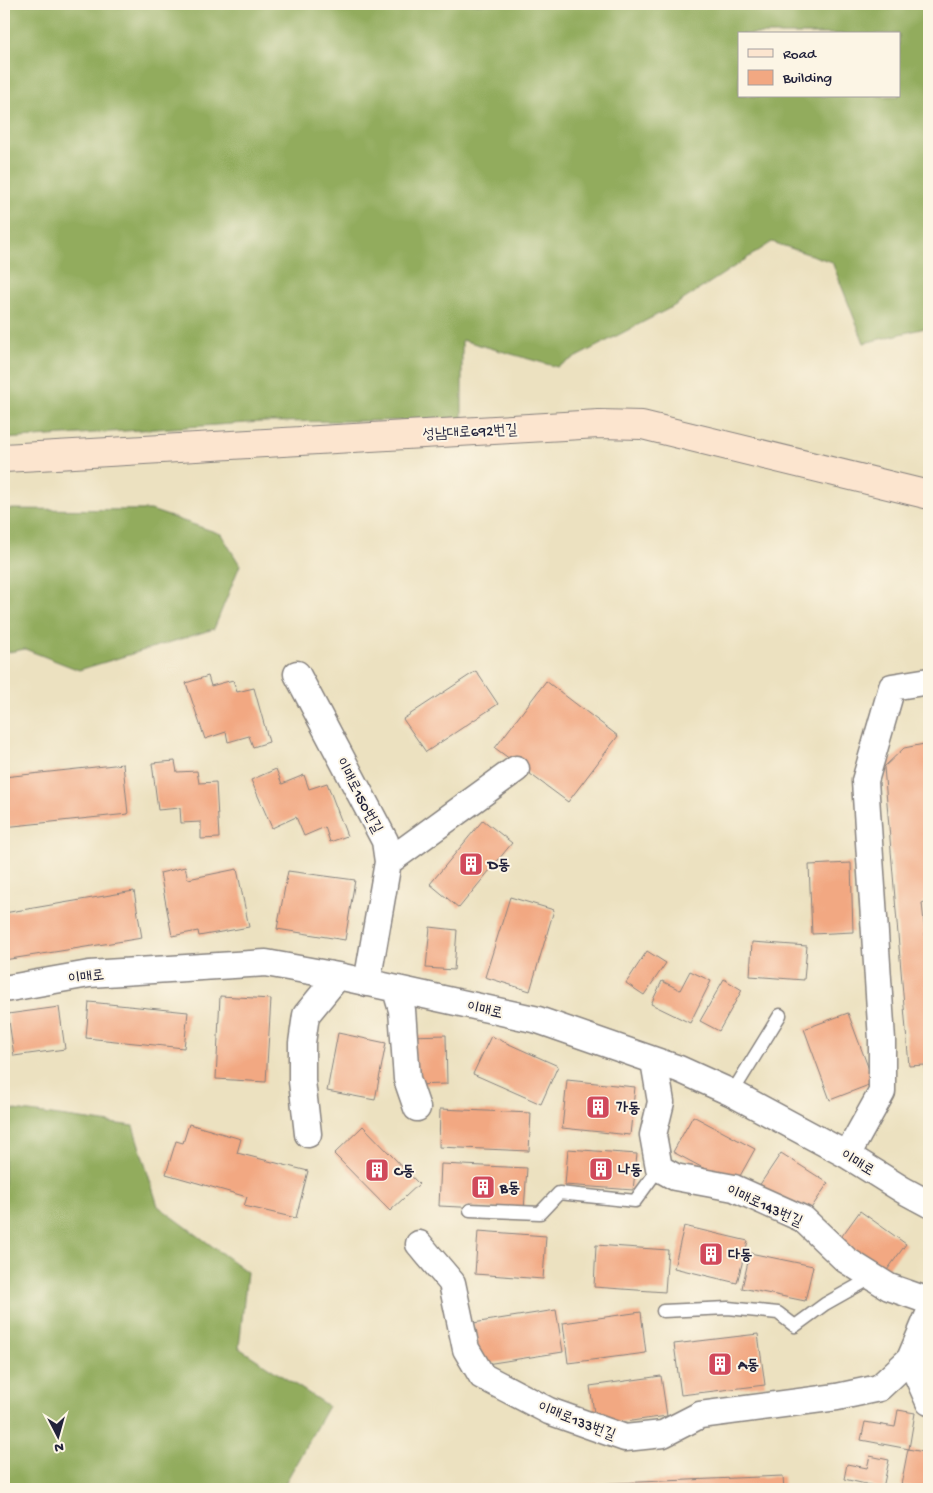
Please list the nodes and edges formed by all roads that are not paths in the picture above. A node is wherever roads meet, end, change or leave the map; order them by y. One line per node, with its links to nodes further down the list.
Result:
1 (4, 458): 2 (street, 성남대로692번길)
2 (929, 495)
3 (297, 674): 6 (street, 이매로150번길)
4 (929, 681): 16 (street)
5 (516, 770): 6 (street)
6 (388, 862): 8 (street, 이매로150번길)
7 (338, 976): 8 (street, 이매로); 9 (street, 이매로); 15 (street)
8 (367, 983): 10 (street, 이매로)
9 (4, 989)
10 (396, 990): 12 (street, 이매로); 14 (street)
11 (780, 1015): 13 (lane)
12 (654, 1060): 13 (street, 이매로); 17 (street)
13 (732, 1093): 16 (street, 이매로)
14 (417, 1108)
15 (308, 1134)
16 (847, 1155): 18 (street, 이매로)
17 (659, 1168): 19 (lane); 21 (street, 이매로143번길)
18 (929, 1204)
19 (470, 1210)
20 (420, 1244): 25 (street, 이매로133번길)
21 (873, 1277): 22 (street, 이매로143번길); 23 (lane)
22 (929, 1301)
23 (664, 1311)
24 (929, 1314): 25 (street, 이매로133번길)
25 (910, 1360): 26 (street)
26 (929, 1402)

